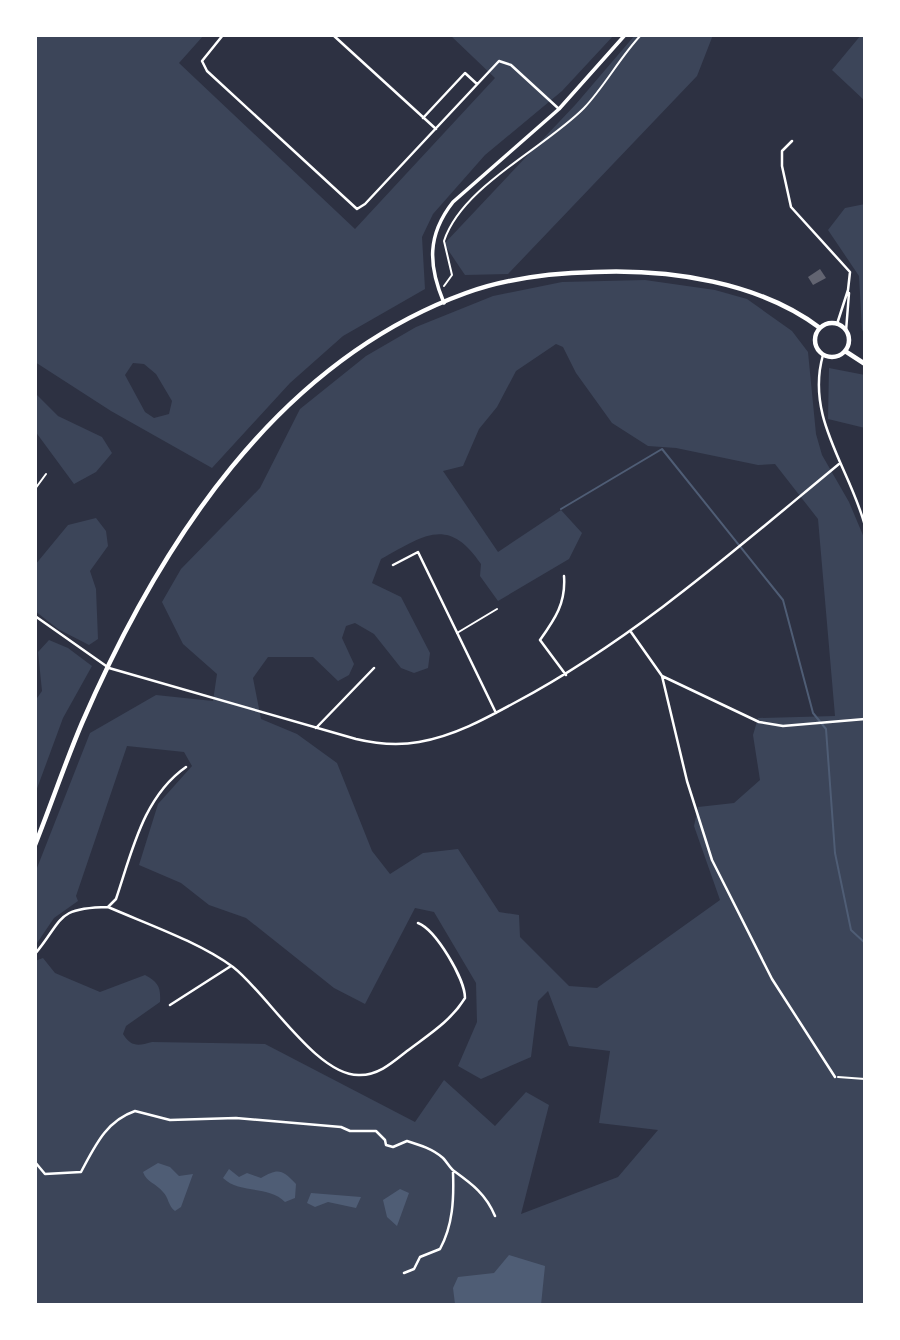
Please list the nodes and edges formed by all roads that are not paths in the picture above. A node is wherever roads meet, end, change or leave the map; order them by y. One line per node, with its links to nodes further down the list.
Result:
1 (223, 35): 7 (street)
2 (333, 35): 6 (street)
3 (625, 35): 5 (street)
4 (478, 85): 5 (street); 6 (street); 7 (street)
5 (559, 109): 10 (street)
6 (423, 117): 7 (street)
7 (436, 129)
8 (792, 141): 9 (street)
9 (849, 290): 11 (street); 13 (street)
10 (444, 303): 12 (main road); 27 (main road)
11 (837, 324): 12 (main road); 13 (main road)
12 (820, 328): 15 (main road)
13 (846, 331): 14 (main road)
14 (845, 351): 15 (main road); 16 (main road)
15 (823, 355): 17 (street)
16 (865, 364)
17 (839, 464): 20 (street); 25 (street)
18 (46, 474): 19 (lane)
19 (35, 489)
20 (865, 526)
21 (393, 565): 26 (street)
22 (564, 576): 29 (street)
23 (496, 609): 26 (lane)
24 (35, 616): 27 (street)
25 (631, 632): 29 (street); 30 (street)
26 (456, 633): 31 (street)
27 (109, 668): 33 (street); 35 (main road)
28 (374, 668): 33 (street)
29 (566, 675): 31 (street)
30 (662, 676): 32 (street); 41 (street)
31 (496, 713): 33 (street)
32 (865, 719)
33 (316, 727)
34 (186, 766): 36 (street)
35 (35, 845)
36 (108, 907): 38 (street); 39 (street)
37 (418, 923): 39 (street)
38 (35, 954)
39 (231, 966): 40 (street)
40 (170, 1005)
41 (835, 1077)
42 (35, 1162): 43 (street)
43 (453, 1170): 44 (street); 45 (street)
44 (495, 1216)
45 (404, 1273)

